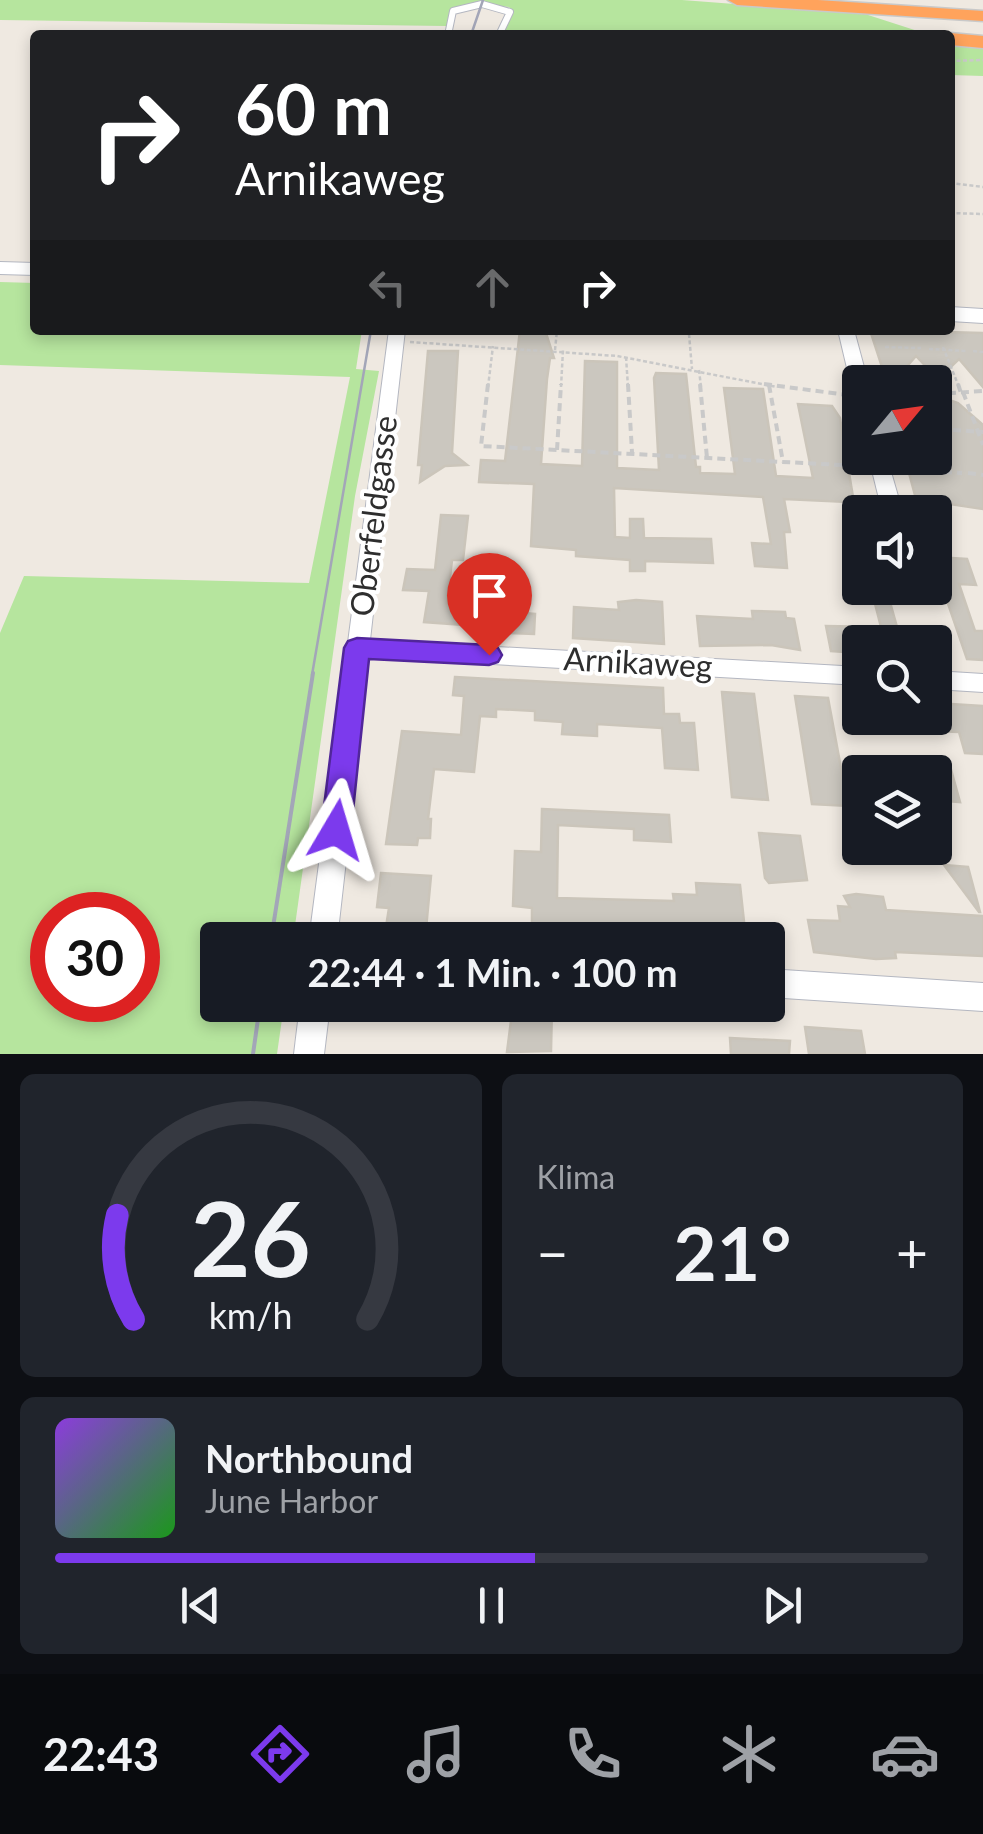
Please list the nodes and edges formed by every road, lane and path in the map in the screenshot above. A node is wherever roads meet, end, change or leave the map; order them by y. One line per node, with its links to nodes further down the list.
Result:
1 (737, 0): 2 (highway)
2 (835, 1): 3 (highway); 6 (highway)
3 (982, 11): 7 (highway)
4 (449, 30): 5 (lane)
5 (501, 30)
6 (921, 30)
7 (938, 30)
8 (983, 60): 9 (path)
9 (955, 61)
10 (955, 184): 11 (path)
11 (983, 187)
12 (955, 213): 13 (path)
13 (983, 214)
14 (0, 268): 15 (street)
15 (30, 269)
16 (955, 314): 17 (street)
17 (983, 316)
18 (556, 335): 27 (path)
19 (689, 335): 34 (path)
20 (847, 335): 33 (street)
21 (396, 336): 22 (path); 51 (street, Oberfeldgasse)
22 (492, 346): 27 (path); 44 (path)
23 (885, 347): 24 (path)
24 (921, 348)
25 (930, 349): 26 (path)
26 (944, 349): 29 (path); 38 (path)
27 (555, 350): 28 (path)
28 (563, 350): 32 (path); 44 (path)
29 (966, 351)
30 (973, 351): 31 (path)
31 (983, 352)
32 (626, 357): 34 (path); 45 (path)
33 (855, 365)
34 (692, 369): 35 (path)
35 (699, 370): 36 (path); 46 (path)
36 (769, 385): 40 (path); 47 (path)
37 (983, 391): 38 (path)
38 (962, 392): 39 (path); 42 (path)
39 (952, 393)
40 (842, 395)
41 (952, 430): 42 (path)
42 (980, 432): 43 (path)
43 (983, 445)
44 (557, 450): 45 (path)
45 (632, 454): 46 (path)
46 (708, 458): 47 (path)
47 (784, 462): 48 (path)
48 (842, 462)
49 (952, 472): 50 (path)
50 (983, 475)
51 (357, 648): 52 (street, Arnikaweg); 55 (street, Oberfeldgasse)
52 (842, 675)
53 (952, 681): 54 (street)
54 (983, 683)
55 (326, 922)
56 (785, 985): 57 (street)
57 (983, 998)
58 (313, 1022): 59 (street)
59 (309, 1054)

